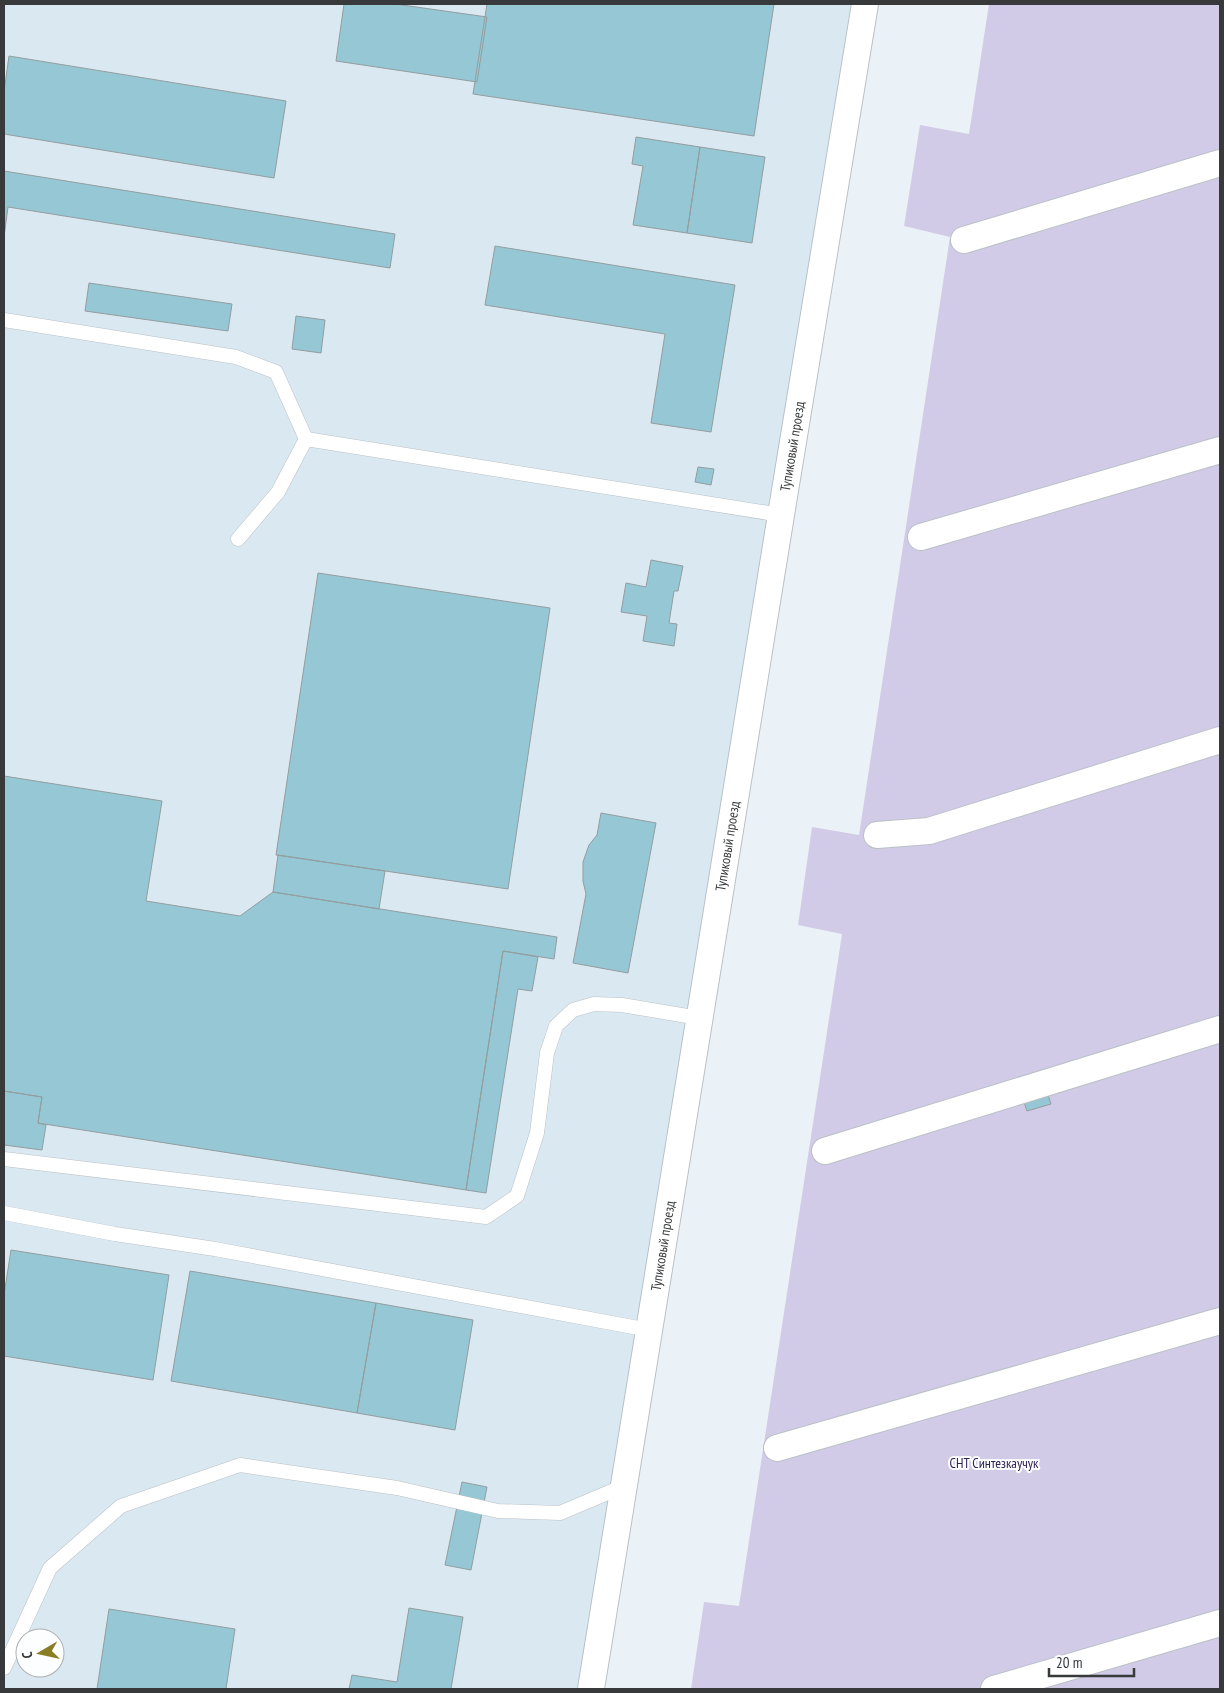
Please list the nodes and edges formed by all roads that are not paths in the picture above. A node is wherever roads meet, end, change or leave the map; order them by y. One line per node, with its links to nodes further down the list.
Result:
1 (865, 4): 7 (street, Тупиковый проезд)
2 (1220, 163): 3 (street)
3 (964, 240)
4 (4, 320): 5 (lane)
5 (306, 439): 7 (lane); 9 (lane)
6 (1220, 450): 8 (street)
7 (781, 515): 12 (street, Тупиковый проезд)
8 (921, 537)
9 (238, 538)
10 (1220, 740): 11 (street)
11 (877, 835)
12 (700, 1018): 15 (lane); 18 (street, Тупиковый проезд)
13 (1220, 1029): 14 (street)
14 (825, 1151)
15 (4, 1159)
16 (4, 1213): 18 (lane)
17 (1220, 1321): 19 (street)
18 (649, 1330): 20 (street, Тупиковый проезд)
19 (777, 1448)
20 (624, 1486): 22 (lane); 23 (street, Тупиковый проезд)
21 (1220, 1622): 24 (street)
22 (4, 1668)
23 (591, 1689)
24 (994, 1689)

